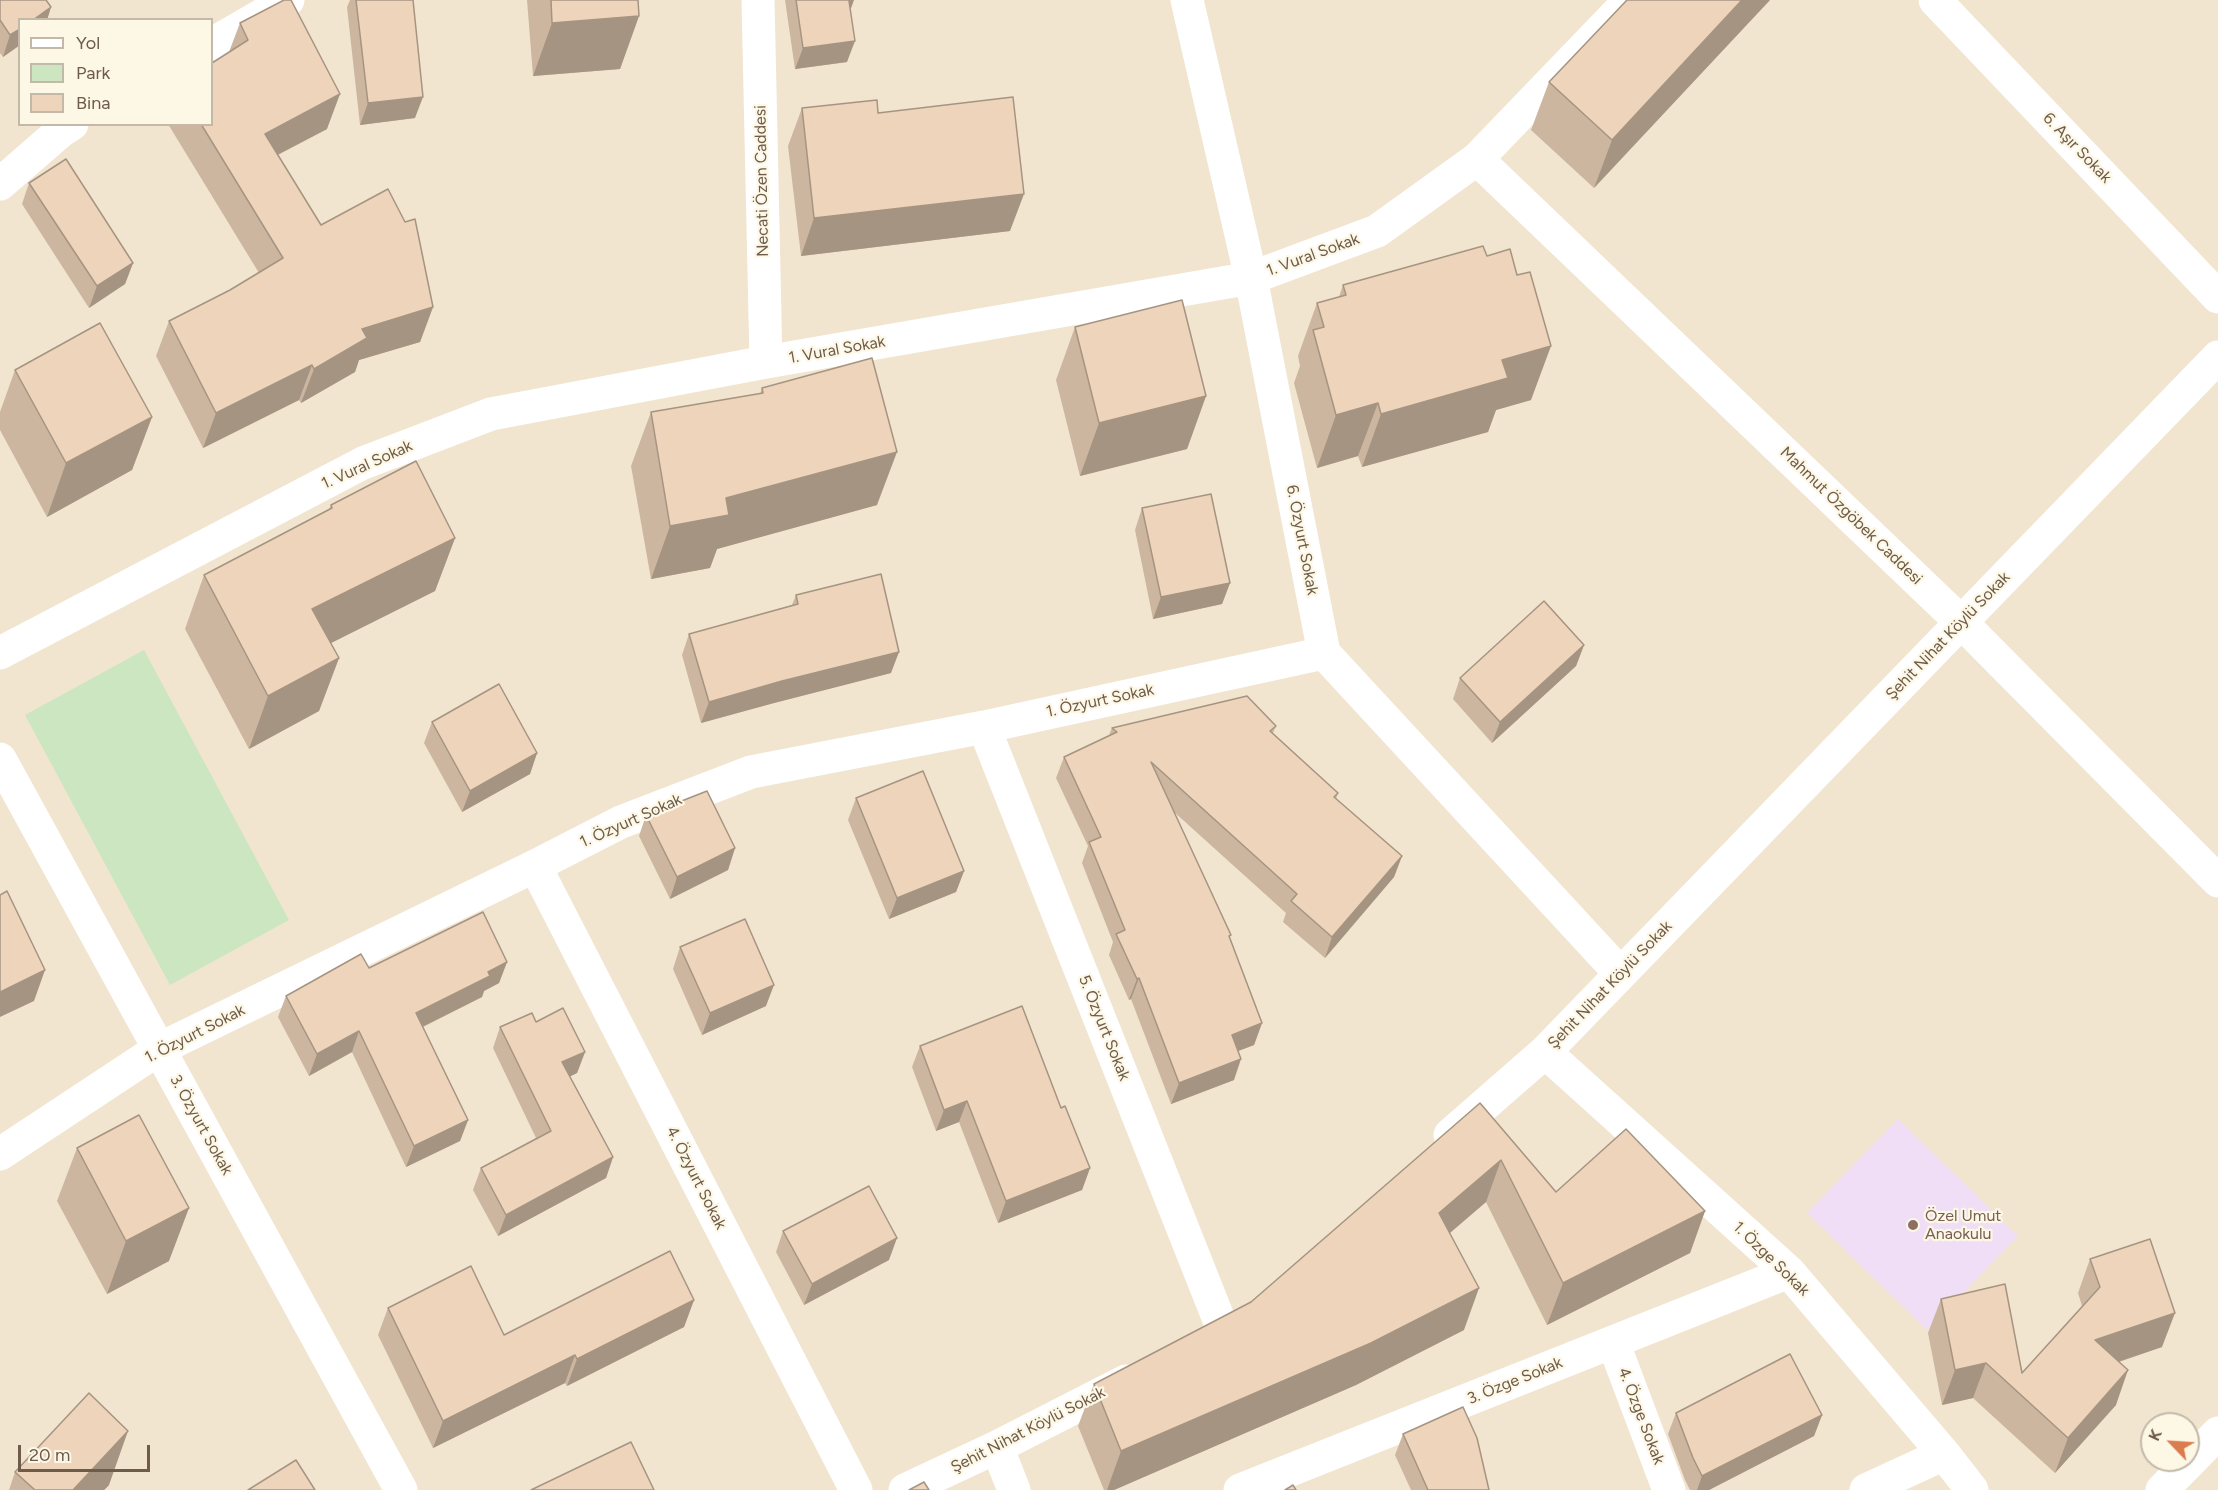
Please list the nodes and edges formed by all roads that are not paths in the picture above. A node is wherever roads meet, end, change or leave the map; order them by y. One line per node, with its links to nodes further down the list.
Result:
1 (288, 0): 6 (street)
2 (758, 0): 13 (street, Necati Özen Caddesi)
3 (1186, 0): 10 (street, 6. Özyurt Sokak)
4 (1630, 0): 8 (street, 1. Vural Sokak)
5 (1935, 0): 11 (street, 6. Aşır Sokak)
6 (213, 43)
7 (69, 126): 9 (street)
8 (1477, 159): 10 (street, 1. Vural Sokak); 14 (street, Mahmut Özgöbek Caddesi)
9 (0, 184)
10 (1251, 278): 13 (street, 1. Vural Sokak); 16 (street, 6. Özyurt Sokak)
11 (2218, 297)
12 (2218, 357): 14 (street, Şehit Nihat Köylü Sokak)
13 (765, 362): 15 (street, 1. Vural Sokak)
14 (1962, 622): 20 (street, Mahmut Özgöbek Caddesi); 21 (street, Şehit Nihat Köylü Sokak)
15 (0, 653)
16 (1324, 653): 17 (street, 1. Özyurt Sokak); 21 (street)
17 (984, 727): 19 (street, 1. Özyurt Sokak); 28 (street, 5. Özyurt Sokak)
18 (0, 759): 22 (street, 3. Özyurt Sokak)
19 (535, 866): 22 (street, 1. Özyurt Sokak); 36 (street, 4. Özyurt Sokak)
20 (2218, 881)
21 (1620, 973): 23 (street, Şehit Nihat Köylü Sokak)
22 (159, 1049): 25 (street, 1. Özyurt Sokak); 35 (street, 3. Özyurt Sokak)
23 (1545, 1052): 24 (street, Şehit Nihat Köylü Sokak); 26 (street, 1. Özge Sokak)
24 (1429, 1153)
25 (0, 1154)
26 (1789, 1272): 29 (street, 3. Özge Sokak); 34 (street, 1. Özge Sokak)
27 (1250, 1307): 28 (street)
28 (1223, 1330): 30 (street)
29 (1613, 1342): 39 (street, 3. Özge Sokak); 40 (street, 4. Özge Sokak)
30 (1193, 1346)
31 (1152, 1367): 33 (street, Şehit Nihat Köylü Sokak)
32 (2218, 1433): 43 (street)
33 (997, 1448): 37 (street, Şehit Nihat Köylü Sokak); 38 (street)
34 (1944, 1454): 41 (street); 42 (street, 1. Özge Sokak)
35 (401, 1490)
36 (856, 1490)
37 (905, 1490)
38 (1014, 1490)
39 (1240, 1490)
40 (1668, 1490)
41 (1866, 1490)
42 (1972, 1490)
43 (2162, 1490)

